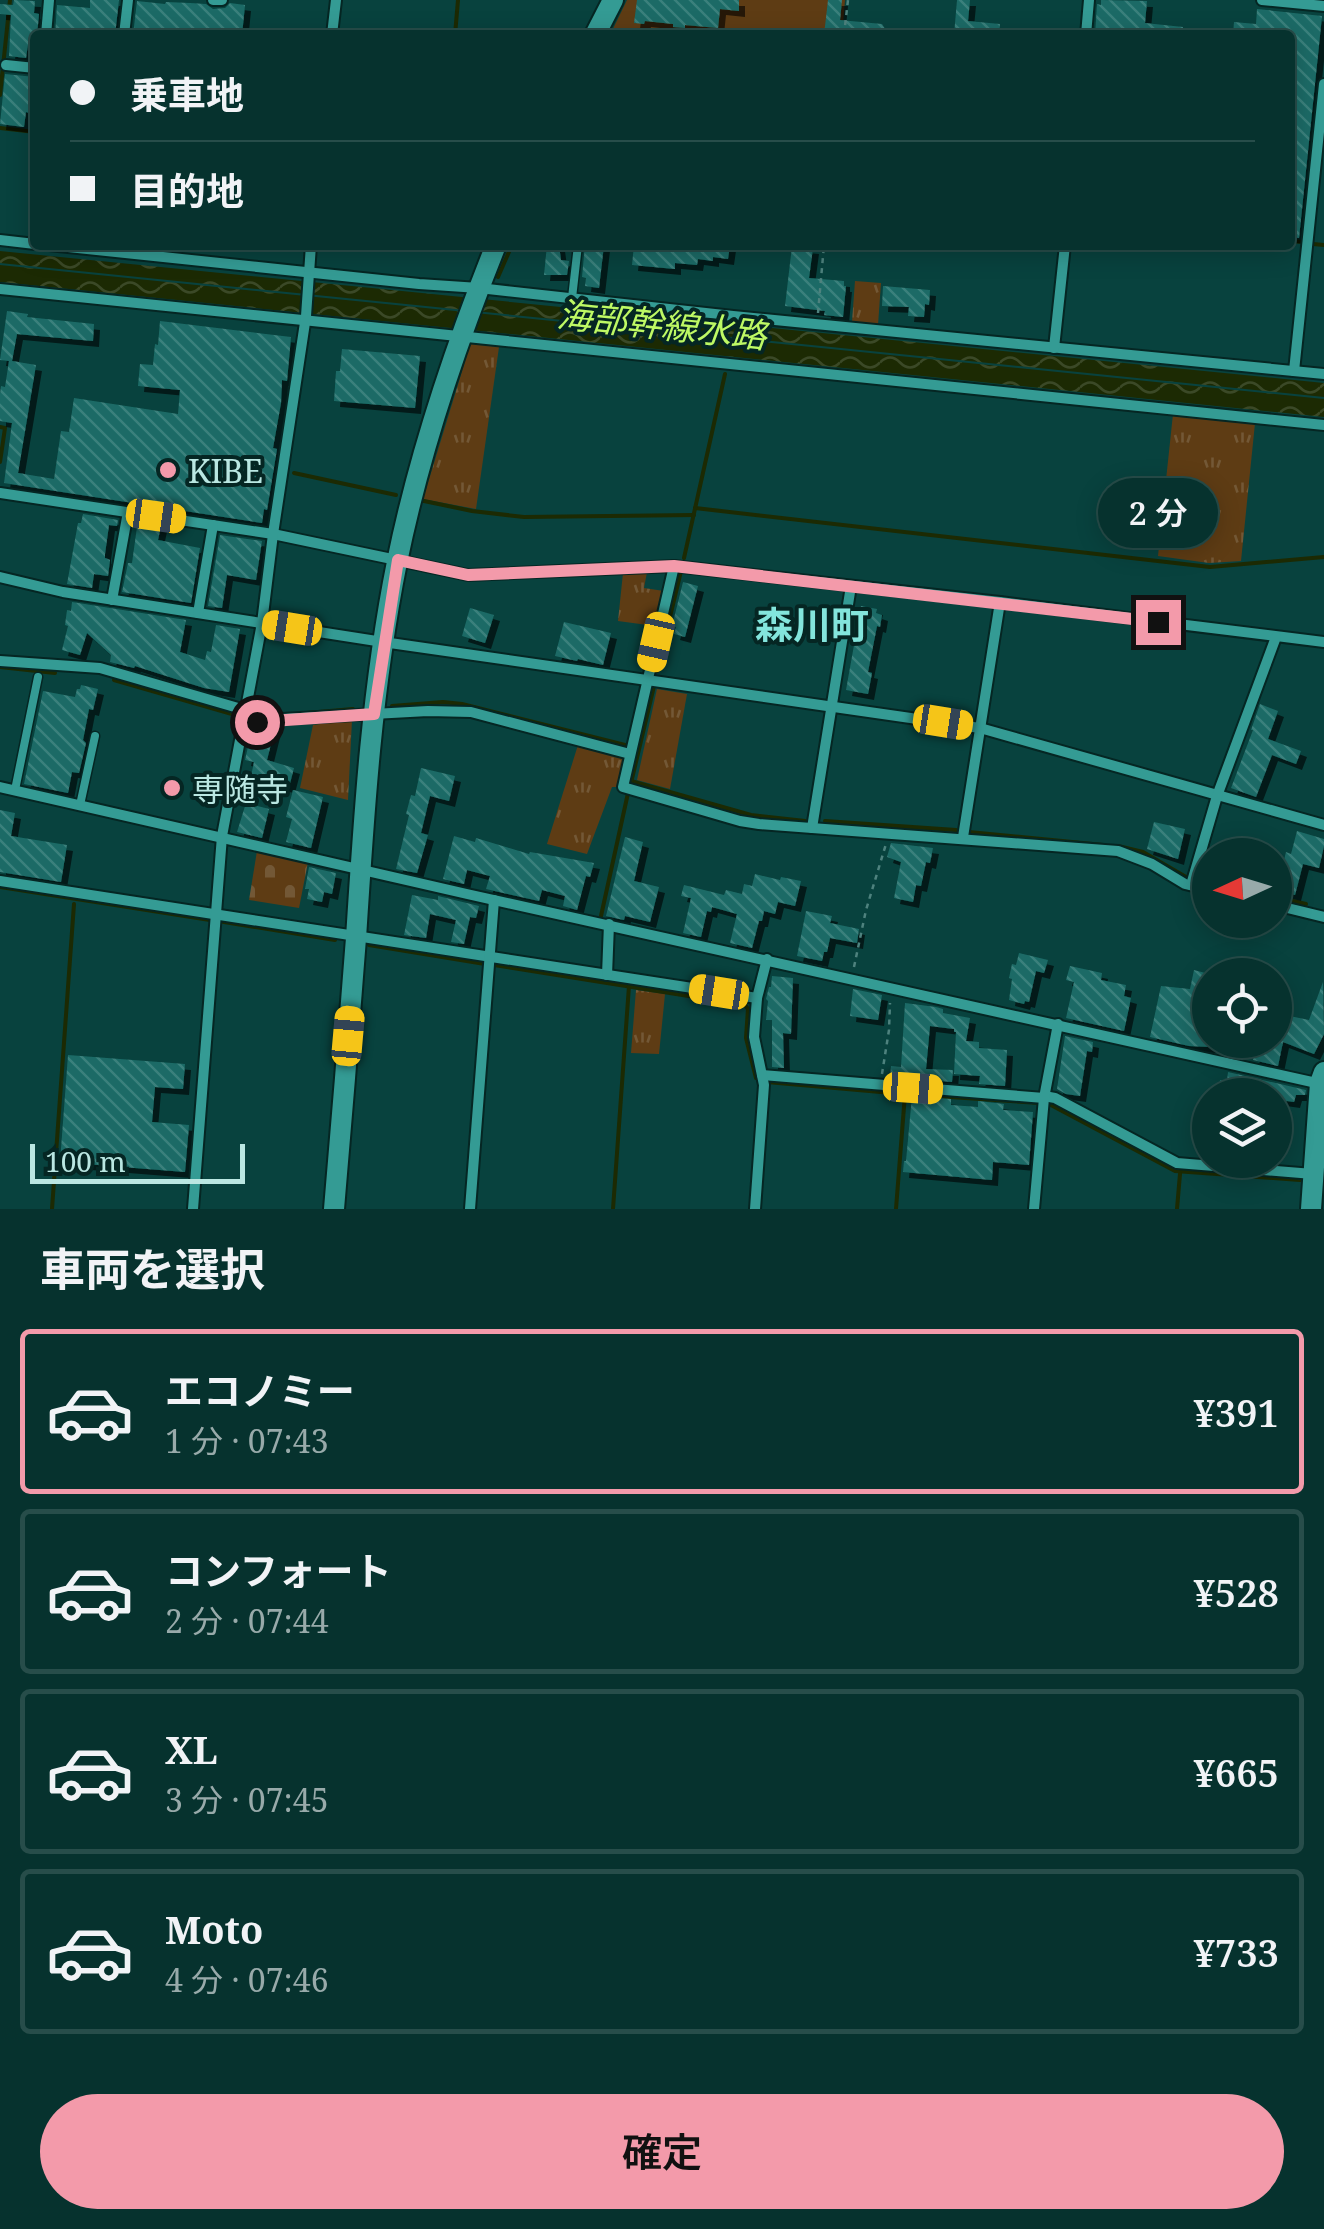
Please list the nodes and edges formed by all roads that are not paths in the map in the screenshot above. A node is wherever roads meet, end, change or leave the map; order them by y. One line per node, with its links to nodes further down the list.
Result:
1 (49, 0): 10 (street)
2 (128, 0): 11 (street)
3 (213, 0): 4 (street)
4 (222, 0)
5 (336, 0): 12 (street)
6 (613, 0): 13 (street)
7 (1089, 0): 14 (street)
8 (1262, 0): 9 (street)
9 (1324, 6)
10 (46, 30)
11 (125, 30)
12 (333, 30)
13 (598, 30)
14 (1086, 30)
15 (6, 65): 16 (street)
16 (30, 67)
17 (1324, 84): 32 (street)
18 (0, 240): 19 (street)
19 (30, 243)
20 (93, 250): 25 (street)
21 (310, 250): 25 (street)
22 (494, 250): 27 (street)
23 (577, 250): 28 (lane)
24 (1064, 250): 31 (street)
25 (308, 274): 27 (street); 29 (street)
26 (0, 289): 29 (street)
27 (478, 291): 28 (street); 30 (street)
28 (572, 298): 31 (street)
29 (306, 318): 30 (street); 38 (street)
30 (462, 338): 34 (street); 39 (street)
31 (1054, 348): 32 (street)
32 (1294, 371): 33 (street)
33 (1324, 374)
34 (1324, 426)
35 (0, 493): 36 (street)
36 (128, 512): 37 (street); 43 (street)
37 (213, 525): 38 (street); 45 (street)
38 (273, 534): 39 (street); 46 (street)
39 (398, 560): 40 (street); 48 (street)
40 (674, 566): 42 (street); 52 (street)
41 (0, 577): 43 (street)
42 (852, 586): 44 (street); 53 (street)
43 (112, 600): 45 (street)
44 (1000, 602): 47 (street); 56 (street)
45 (198, 613): 46 (street)
46 (262, 623): 48 (street); 55 (street)
47 (1276, 637): 49 (street); 61 (street)
48 (383, 642): 52 (street); 54 (street)
49 (1324, 642)
50 (0, 661): 55 (street)
51 (38, 677): 60 (lane)
52 (647, 680): 53 (street); 58 (street)
53 (833, 706): 56 (street); 64 (street)
54 (374, 714): 55 (street); 58 (street); 67 (street)
55 (244, 715): 65 (street)
56 (980, 728): 61 (street); 66 (street)
57 (95, 736): 62 (lane)
58 (630, 754): 64 (street)
59 (0, 787): 60 (street)
60 (14, 790): 62 (street)
61 (1217, 796): 63 (street); 69 (street)
62 (80, 804): 65 (street)
63 (1324, 825)
64 (812, 828): 66 (street)
65 (222, 836): 67 (street); 72 (street)
66 (963, 838): 69 (street)
67 (360, 868): 70 (street); 75 (street)
68 (0, 881): 72 (street)
69 (1191, 885)
70 (494, 900): 74 (street); 76 (street)
71 (1292, 910): 73 (street)
72 (214, 914): 75 (street); 85 (street)
73 (1324, 917)
74 (609, 924): 77 (street); 78 (street)
75 (356, 936): 76 (street); 86 (street)
76 (490, 956): 78 (street); 87 (street)
77 (767, 960): 79 (street); 80 (street)
78 (607, 975): 79 (street)
79 (757, 998): 81 (street)
80 (1058, 1024): 82 (street); 83 (street)
81 (762, 1075): 83 (street); 88 (street)
82 (1323, 1080): 84 (street)
83 (1044, 1097): 84 (street); 89 (street)
84 (1313, 1174): 90 (street)
85 (193, 1209)
86 (334, 1209)
87 (470, 1209)
88 (755, 1209)
89 (1034, 1209)
90 (1311, 1209)

